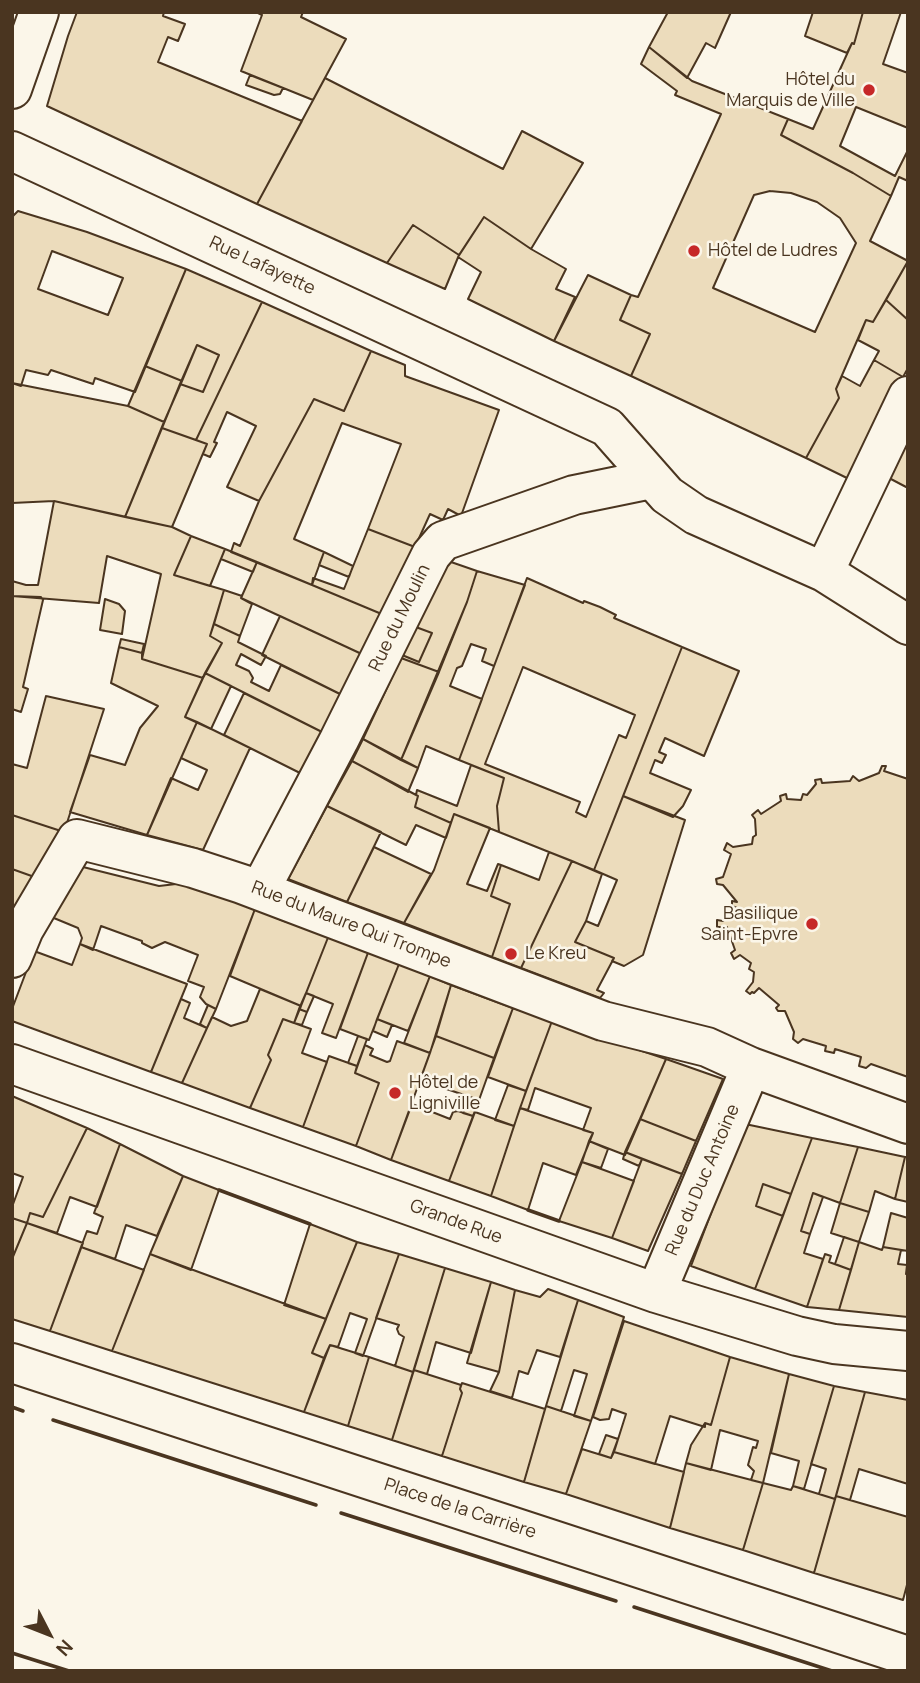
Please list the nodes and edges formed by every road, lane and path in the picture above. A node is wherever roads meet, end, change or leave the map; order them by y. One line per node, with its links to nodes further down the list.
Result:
1 (39, 12): 2 (street)
2 (12, 89)
3 (12, 151): 5 (street, Rue Lafayette)
4 (908, 396): 6 (street)
5 (652, 479): 6 (street, Rue Lafayette); 8 (street, Rue du Moulin)
6 (824, 572): 7 (street, Rue Lafayette)
7 (908, 625)
8 (260, 890): 9 (street, Rue du Maure Qui Trompe); 11 (street, Rue du Maure Qui Trompe)
9 (12, 958)
10 (12, 1064): 13 (street, Grande Rue)
11 (751, 1067): 12 (street, Rue du Maure Qui Trompe); 13 (street, Rue du Duc Antoine)
12 (908, 1124)
13 (656, 1293): 14 (street, Grande Rue)
14 (908, 1351)
15 (12, 1363): 16 (street, Place de la Carrière)
16 (908, 1656)

